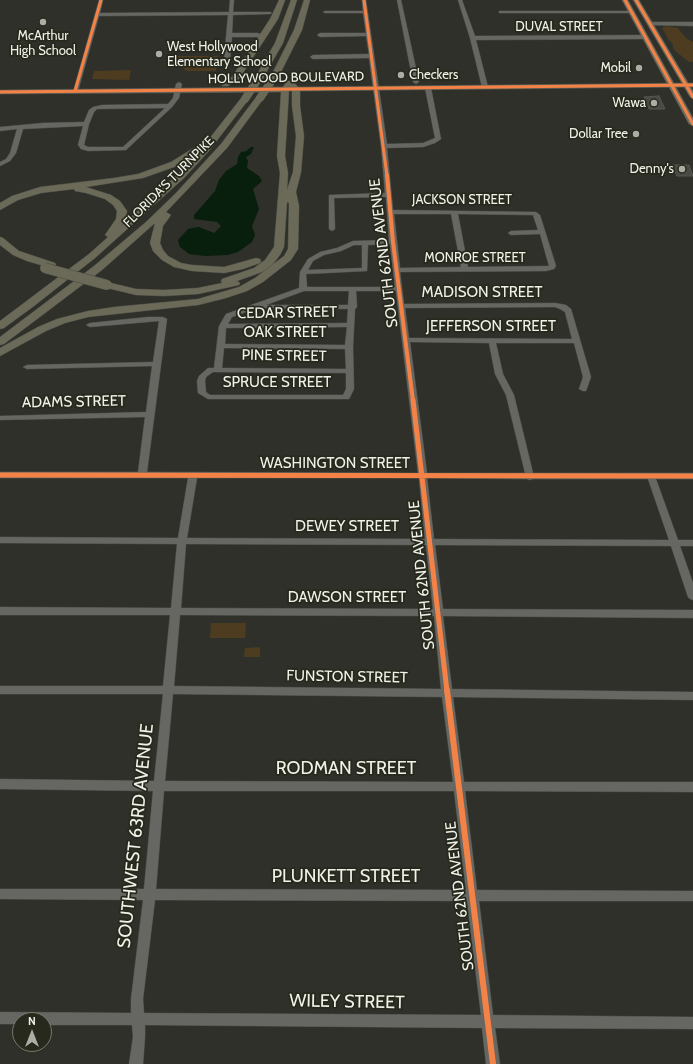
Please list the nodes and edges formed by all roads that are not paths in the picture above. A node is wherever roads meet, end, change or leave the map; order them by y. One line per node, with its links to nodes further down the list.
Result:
1 (101, 0): 17 (street)
2 (232, 0): 16 (street)
3 (282, 0): 32 (highway)
4 (294, 0): 50 (highway, FLORIDA'S TURNPIKE, bridge)
5 (307, 0): 54 (highway, FLORIDA'S TURNPIKE, bridge)
6 (364, 0): 12 (street, SOUTH 62ND AVENUE)
7 (399, 0): 30 (street)
8 (460, 0): 25 (street)
9 (625, 0): 14 (main road)
10 (636, 0): 18 (main road)
11 (325, 12): 12 (street)
12 (366, 12): 20 (street, SOUTH 62ND AVENUE)
13 (500, 12): 14 (street)
14 (631, 12): 24 (main road)
15 (270, 13): 16 (street)
16 (231, 14): 17 (street); 21 (street)
17 (97, 15): 39 (street)
18 (651, 24): 19 (street); 33 (main road)
19 (693, 24)
20 (368, 34): 23 (street); 26 (street, SOUTH 62ND AVENUE)
21 (229, 35): 22 (street); 28 (street)
22 (258, 35)
23 (320, 35)
24 (645, 37): 25 (street, DUVAL STREET); 31 (main road)
25 (473, 38): 35 (street)
26 (372, 56): 27 (street); 34 (street, SOUTH 62ND AVENUE)
27 (313, 57)
28 (227, 60)
29 (693, 80): 33 (highway, HOLLYWOOD BOULEVARD)
30 (416, 82): 34 (highway, HOLLYWOOD BOULEVARD); 35 (highway, HOLLYWOOD BOULEVARD)
31 (671, 83): 33 (highway, HOLLYWOOD BOULEVARD); 35 (highway, HOLLYWOOD BOULEVARD); 47 (main road)
32 (225, 84): 37 (highway, HOLLYWOOD BOULEVARD); 38 (highway, HOLLYWOOD BOULEVARD)
33 (688, 84): 43 (main road)
34 (376, 85): 38 (highway, HOLLYWOOD BOULEVARD); 40 (highway, HOLLYWOOD BOULEVARD); 51 (street, SOUTH 62ND AVENUE)
35 (485, 85): 40 (highway, HOLLYWOOD BOULEVARD)
36 (0, 86): 39 (highway, HOLLYWOOD BOULEVARD)
37 (179, 87): 39 (highway, HOLLYWOOD BOULEVARD); 41 (highway, HOLLYWOOD BOULEVARD); 45 (street)
38 (291, 87): 41 (highway, HOLLYWOOD BOULEVARD); 44 (highway); 55 (highway)
39 (76, 88): 42 (highway, HOLLYWOOD BOULEVARD)
40 (428, 88): 51 (street)
41 (245, 90): 44 (highway)
42 (0, 92)
43 (693, 97)
44 (286, 100): 52 (highway)
45 (170, 106): 46 (street); 46 (street)
46 (86, 124): 48 (street)
47 (693, 124)
48 (20, 128): 49 (street); 53 (street)
49 (0, 129)
50 (216, 136): 57 (highway); 68 (highway, FLORIDA'S TURNPIKE)
51 (384, 146): 56 (street, SOUTH 62ND AVENUE)
52 (281, 156): 54 (highway); 73 (highway)
53 (0, 164)
54 (199, 174): 87 (highway, FLORIDA'S TURNPIKE)
55 (292, 193): 73 (highway); 90 (highway)
56 (388, 195): 59 (street, SOUTH 62ND AVENUE); 61 (street)
57 (0, 207)
58 (0, 211): 68 (highway)
59 (390, 212): 60 (street, JACKSON STREET); 66 (street, SOUTH 62ND AVENUE)
60 (454, 212): 62 (street, JACKSON STREET); 71 (street)
61 (332, 229)
62 (542, 232): 63 (street); 71 (street, MONROE STREET)
63 (511, 233)
64 (0, 240): 69 (highway)
65 (365, 242): 66 (street); 72 (street); 72 (street)
66 (393, 242): 70 (street, SOUTH 62ND AVENUE)
67 (0, 248): 69 (highway)
68 (92, 256): 82 (highway, FLORIDA'S TURNPIKE)
69 (48, 267): 73 (highway, bridge)
70 (397, 270): 71 (street, MONROE STREET); 76 (street, SOUTH 62ND AVENUE)
71 (465, 270)
72 (303, 272): 74 (street)
73 (109, 284)
74 (303, 289): 75 (street); 78 (street)
75 (353, 289): 76 (street); 79 (street)
76 (400, 289): 77 (street, SOUTH 62ND AVENUE)
77 (401, 306): 84 (street, SOUTH 62ND AVENUE); 86 (street, MADISON STREET)
78 (253, 307): 79 (street); 83 (street)
79 (353, 307): 81 (street)
80 (90, 325): 91 (street)
81 (352, 325): 83 (street, CEDAR STREET); 89 (street)
82 (0, 326)
83 (223, 326): 88 (street)
84 (406, 340): 85 (street, JEFFERSON STREET); 103 (street, SOUTH 62ND AVENUE)
85 (492, 341): 86 (street, JEFFERSON STREET); 104 (street)
86 (576, 341): 95 (street)
87 (0, 342)
88 (220, 346): 89 (street, OAK STREET); 93 (street)
89 (349, 347): 94 (street)
90 (0, 353)
91 (156, 364): 92 (street); 96 (street)
92 (27, 368)
93 (218, 369): 94 (street, PINE STREET); 94 (street, SPRUCE STREET)
94 (349, 371)
95 (583, 389)
96 (150, 414): 97 (street, ADAMS STREET); 99 (street)
97 (0, 418)
98 (0, 475): 99 (street, WASHINGTON STREET)
99 (142, 475): 100 (street, WASHINGTON STREET)
100 (193, 476): 103 (street, WASHINGTON STREET); 106 (street)
101 (651, 476): 102 (street, WASHINGTON STREET); 104 (street, WASHINGTON STREET); 108 (street)
102 (693, 476)
103 (423, 477): 104 (street, WASHINGTON STREET); 107 (street, SOUTH 62ND AVENUE)
104 (530, 477)
105 (0, 540): 106 (street, DEWEY STREET)
106 (182, 541): 107 (street, DEWEY STREET); 112 (street, SOUTHWEST 63RD AVENUE)
107 (430, 542): 108 (street, DEWEY STREET); 113 (street, SOUTH 62ND AVENUE)
108 (676, 543): 109 (street, DEWEY STREET); 110 (street)
109 (693, 543)
110 (693, 598)
111 (0, 611): 112 (street, DAWSON STREET)
112 (175, 612): 113 (street, DAWSON STREET); 116 (street, SOUTHWEST 63RD AVENUE)
113 (439, 613): 114 (street, DAWSON STREET); 117 (street, SOUTH 62ND AVENUE)
114 (693, 614)
115 (0, 690): 116 (street, FUNSTON STREET)
116 (167, 690): 117 (street, FUNSTON STREET); 120 (street, SOUTHWEST 63RD AVENUE)
117 (448, 693): 118 (street, FUNSTON STREET); 121 (street, SOUTH 62ND AVENUE)
118 (693, 696)
119 (0, 784): 120 (street, RODMAN STREET)
120 (159, 786): 121 (street, RODMAN STREET); 125 (street, SOUTHWEST 63RD AVENUE)
121 (459, 786): 122 (street, RODMAN STREET); 124 (street, SOUTH 62ND AVENUE)
122 (693, 787)
123 (0, 894): 125 (street, PLUNKETT STREET)
124 (472, 895): 125 (street, PLUNKETT STREET); 126 (street, PLUNKETT STREET); 129 (street, SOUTH 62ND AVENUE)
125 (149, 896): 128 (street, SOUTHWEST 63RD AVENUE)
126 (693, 896)
127 (0, 1018): 128 (street, WILEY STREET)
128 (138, 1018): 129 (street, WILEY STREET); 131 (street, SOUTHWEST 63RD AVENUE)
129 (487, 1022): 130 (street, WILEY STREET); 132 (street, SOUTH 62ND AVENUE)
130 (693, 1023)
131 (136, 1064)
132 (493, 1064)

